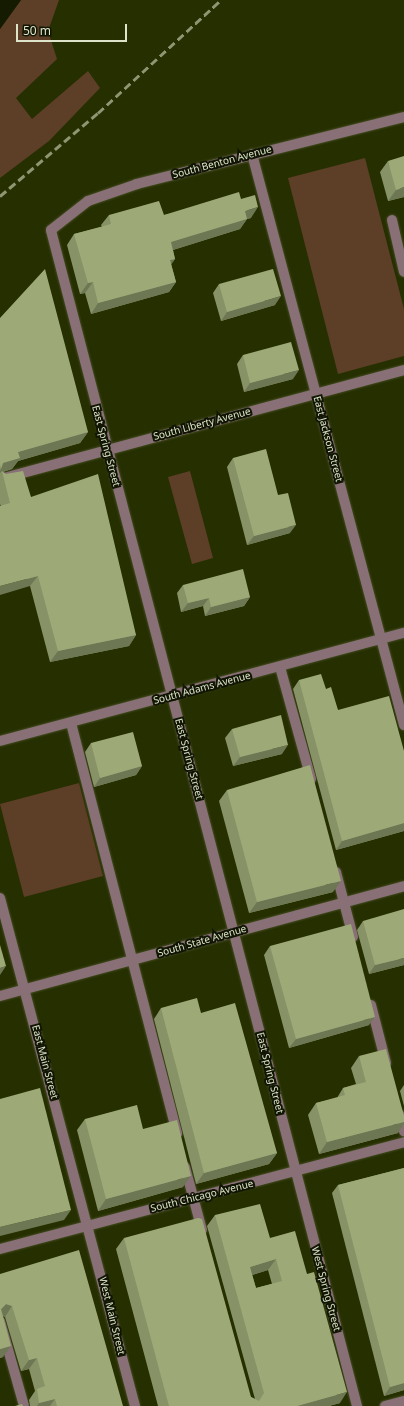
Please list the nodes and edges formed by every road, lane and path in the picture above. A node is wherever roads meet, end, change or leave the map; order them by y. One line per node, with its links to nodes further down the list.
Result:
1 (404, 117): 2 (street, South Benton Avenue)
2 (252, 154): 4 (street, South Benton Avenue); 7 (street, East Jackson Street)
3 (392, 220): 5 (street)
4 (50, 230): 8 (street, East Spring Street)
5 (404, 272)
6 (404, 370): 7 (street, South Liberty Avenue)
7 (316, 394): 8 (street, South Liberty Avenue); 11 (street, East Jackson Street)
8 (106, 449): 9 (street, South Liberty Avenue); 13 (street, East Spring Street)
9 (0, 479)
10 (404, 633): 11 (street, South Adams Avenue)
11 (382, 639): 12 (street, South Adams Avenue); 15 (street, East Jackson Street)
12 (280, 667): 13 (street, South Adams Avenue); 17 (street)
13 (173, 697): 14 (street, South Adams Avenue); 22 (street, East Spring Street)
14 (71, 723): 16 (street, South Adams Avenue); 24 (street)
15 (404, 725)
16 (0, 741)
17 (313, 788)
18 (334, 864): 21 (street)
19 (404, 886): 21 (street, South State Avenue)
20 (0, 898): 25 (street, East Main Street)
21 (344, 902): 22 (street, South State Avenue); 23 (street)
22 (234, 932): 24 (street, South State Avenue); 32 (street, East Spring Street)
23 (356, 948)
24 (132, 961): 25 (street, South State Avenue); 33 (street)
25 (26, 989): 27 (street, South State Avenue); 34 (street, East Main Street)
26 (368, 994): 28 (street)
27 (0, 996)
28 (388, 1070)
29 (396, 1101): 30 (street)
30 (404, 1132)
31 (404, 1142): 32 (street, South Chicago Avenue)
32 (295, 1172): 33 (street, South Chicago Avenue); 41 (street, West Spring Street)
33 (193, 1199): 34 (street, South Chicago Avenue); 35 (street)
34 (88, 1226): 36 (street, South Chicago Avenue); 40 (street, West Main Street)
35 (204, 1237)
36 (0, 1249)
37 (0, 1321): 39 (street)
38 (404, 1401): 42 (street)
39 (24, 1406)
40 (135, 1406)
41 (357, 1406)
42 (385, 1406)

